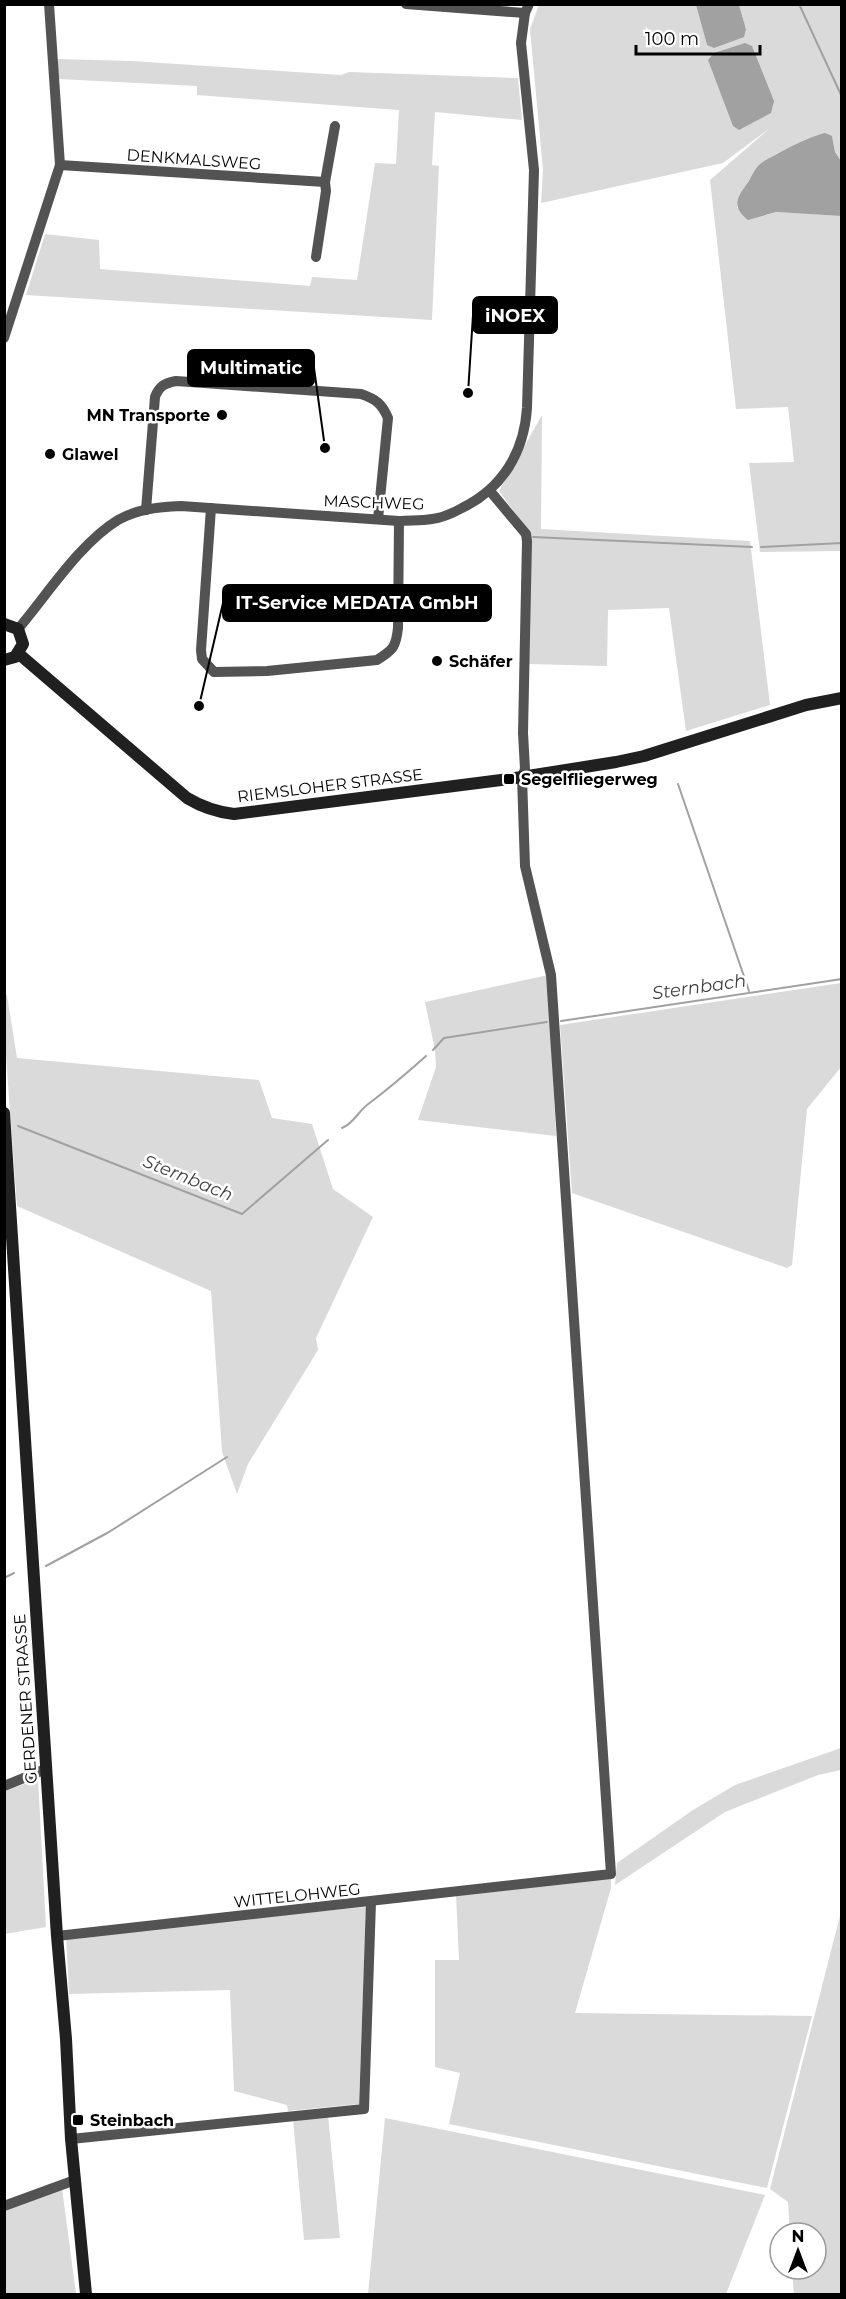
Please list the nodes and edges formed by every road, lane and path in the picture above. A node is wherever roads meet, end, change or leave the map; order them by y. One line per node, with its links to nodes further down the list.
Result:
1 (49, 4): 5 (street)
2 (406, 4): 3 (street)
3 (527, 9): 9 (street, MASCHWEG)
4 (336, 126): 6 (street)
5 (60, 165): 6 (street, DENKMALSWEG); 8 (street)
6 (325, 182): 7 (street)
7 (316, 257)
8 (4, 338)
9 (490, 491): 13 (street, MASCHWEG); 19 (street)
10 (211, 508): 11 (street, MASCHWEG); 12 (street, MASCHWEG); 13 (street)
11 (146, 510): 12 (street); 15 (street, MASCHWEG)
12 (378, 519): 13 (street, MASCHWEG)
13 (399, 521)
14 (4, 624): 15 (main road)
15 (18, 629): 16 (main road)
16 (19, 654): 17 (main road); 19 (main road, RIEMSLOHER STRASSE)
17 (4, 660)
18 (842, 698): 19 (main road, RIEMSLOHER STRASSE)
19 (522, 777): 24 (street)
20 (4, 1113): 21 (main road, GERDENER STRASSE)
21 (7, 1196): 22 (main road, GERDENER STRASSE)
22 (46, 1770): 23 (street); 25 (main road, GERDENER STRASSE)
23 (4, 1786)
24 (371, 1902): 25 (street, WITTELOHWEG); 26 (street, WITTELOHWEG)
25 (57, 1936): 26 (main road, GERDENER STRASSE)
26 (71, 2139): 27 (main road, GERDENER STRASSE)
27 (75, 2180): 28 (street); 29 (main road, GERDENER STRASSE)
28 (4, 2206)
29 (86, 2295)

